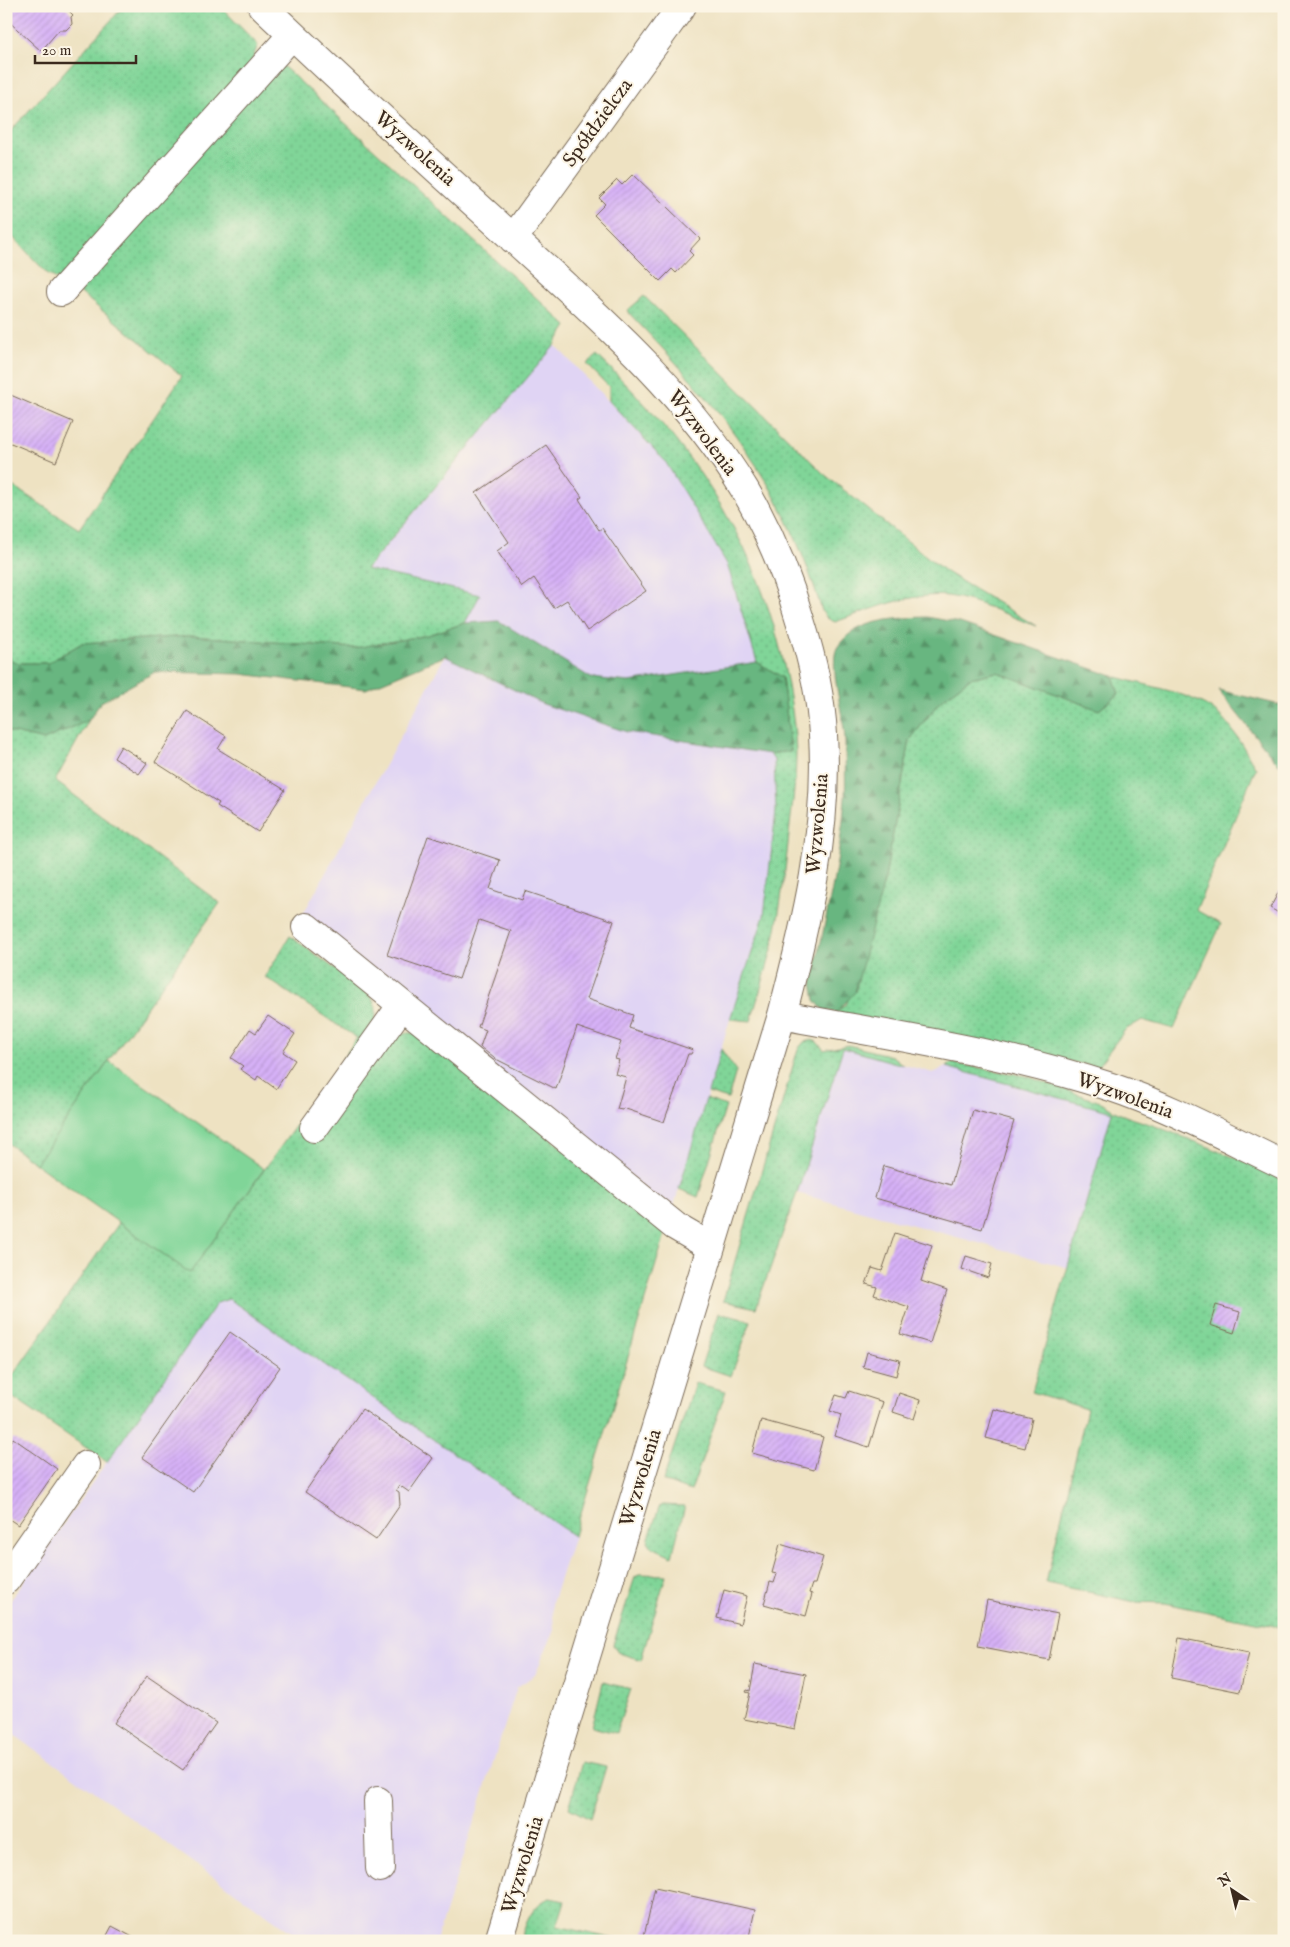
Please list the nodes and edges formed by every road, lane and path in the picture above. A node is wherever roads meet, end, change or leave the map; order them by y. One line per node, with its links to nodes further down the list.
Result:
1 (262, 6): 3 (street, Wyzwolenia)
2 (682, 6): 4 (street, Spółdzielcza)
3 (292, 35): 4 (street, Wyzwolenia); 5 (street)
4 (513, 239): 8 (street, Wyzwolenia)
5 (61, 292)
6 (306, 927): 7 (street)
7 (402, 1005): 9 (street); 11 (street)
8 (782, 1015): 10 (street, Wyzwolenia); 11 (street, Wyzwolenia)
9 (314, 1128)
10 (1284, 1165)
11 (711, 1247): 16 (street, Wyzwolenia)
12 (86, 1465): 13 (street)
13 (6, 1580)
14 (378, 1801): 15 (street)
15 (380, 1868)
16 (499, 1941)

